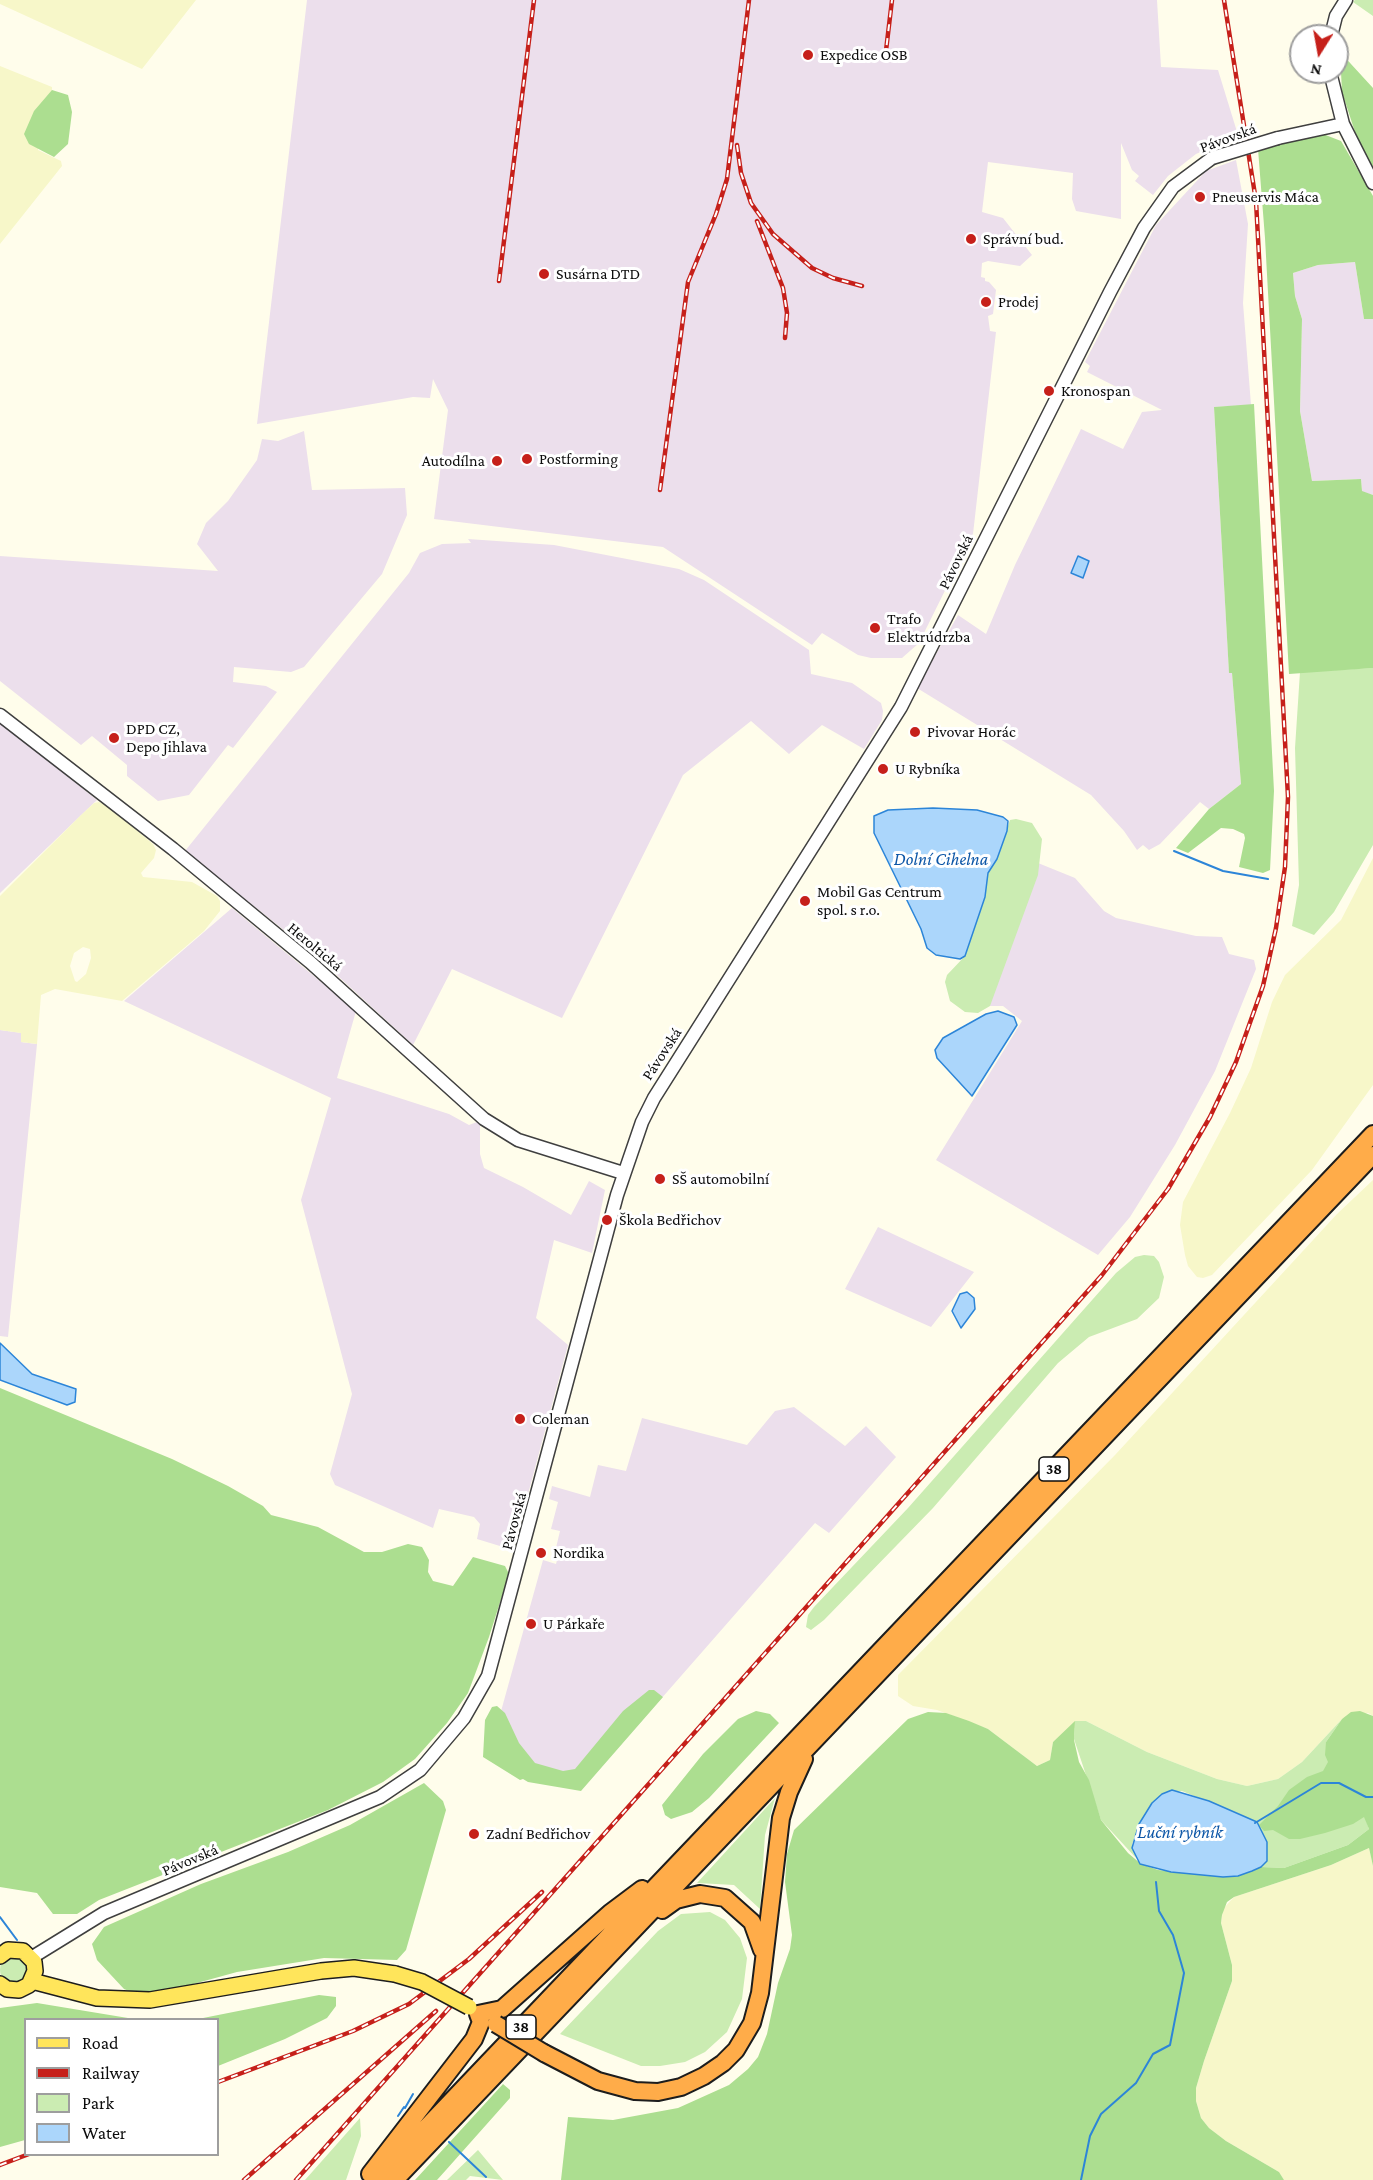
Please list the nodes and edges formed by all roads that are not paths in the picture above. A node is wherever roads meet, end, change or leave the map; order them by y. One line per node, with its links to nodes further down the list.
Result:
1 (1346, 0): 2 (street)
2 (1334, 24)
3 (1333, 84): 4 (street)
4 (1343, 124): 5 (street); 9 (street, Pávovská, bridge)
5 (1373, 183)
6 (0, 716): 9 (street, Heroltická)
7 (1373, 1134): 11 (highway, 38)
8 (1373, 1155): 10 (highway, 38)
9 (623, 1173): 14 (street, Pávovská)
10 (824, 1731): 12 (highway, 38); 15 (highway)
11 (667, 1875): 18 (highway); 20 (highway, 38)
12 (635, 1929): 15 (highway); 21 (highway, 38)
13 (0, 1956): 14 (main road)
14 (31, 1958): 16 (main road)
15 (764, 1960): 18 (highway, bridge)
16 (32, 1981): 17 (main road); 18 (main road, bridge)
17 (0, 1984)
18 (473, 2011): 19 (highway)
19 (365, 2180)
20 (376, 2180)
21 (395, 2180)

